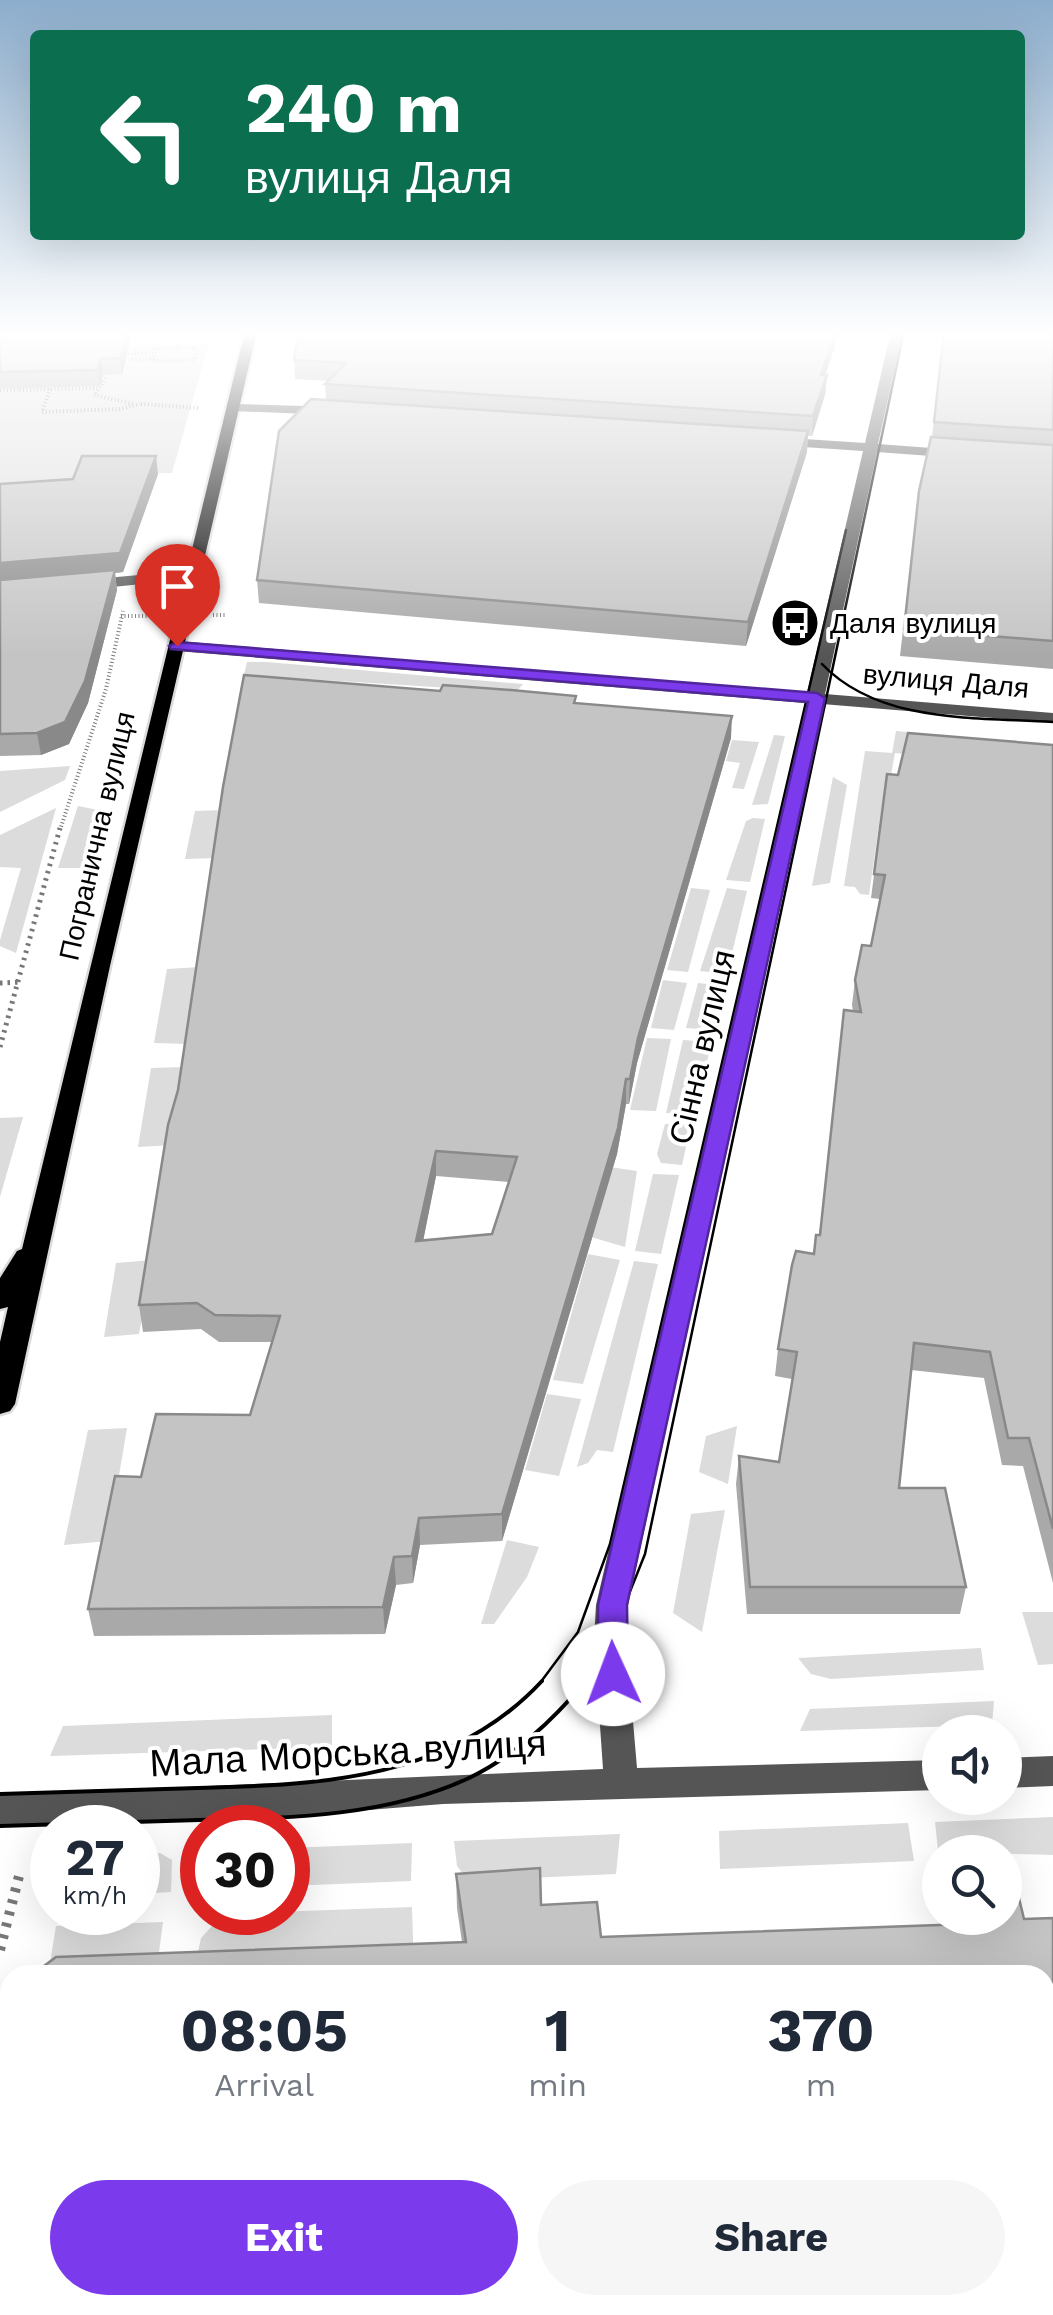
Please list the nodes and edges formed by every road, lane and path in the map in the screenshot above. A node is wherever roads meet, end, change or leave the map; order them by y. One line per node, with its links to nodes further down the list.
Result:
1 (228, 439): 6 (main road, Погранична вулиця)
2 (874, 439): 4 (street, Сінна вулиця)
3 (757, 440): 4 (street)
4 (872, 448): 5 (street); 10 (street, Сінна вулиця)
5 (981, 456)
6 (194, 575): 7 (street); 9 (main road, Погранична вулиця)
7 (64, 586)
8 (121, 616): 12 (path)
9 (177, 646): 10 (street, вулиця Даля); 16 (main road, Погранична вулиця)
10 (817, 698): 11 (street, вулиця Даля); 22 (street, Сінна вулиця)
11 (1053, 718)
12 (21, 982): 13 (path); 14 (path)
13 (0, 983)
14 (4, 1024): 15 (path)
15 (0, 1047)
16 (36, 1240): 17 (main road, Погранична вулиця); 18 (main road, Погранична вулиця)
17 (0, 1300)
18 (0, 1404)
19 (1053, 1771): 20 (street)
20 (1022, 1772)
21 (922, 1774): 22 (street, Мала Морська вулиця)
22 (621, 1782): 23 (street, Мала Морська вулиця)
23 (0, 1811)
24 (19, 1876): 25 (path)
25 (0, 1950)

